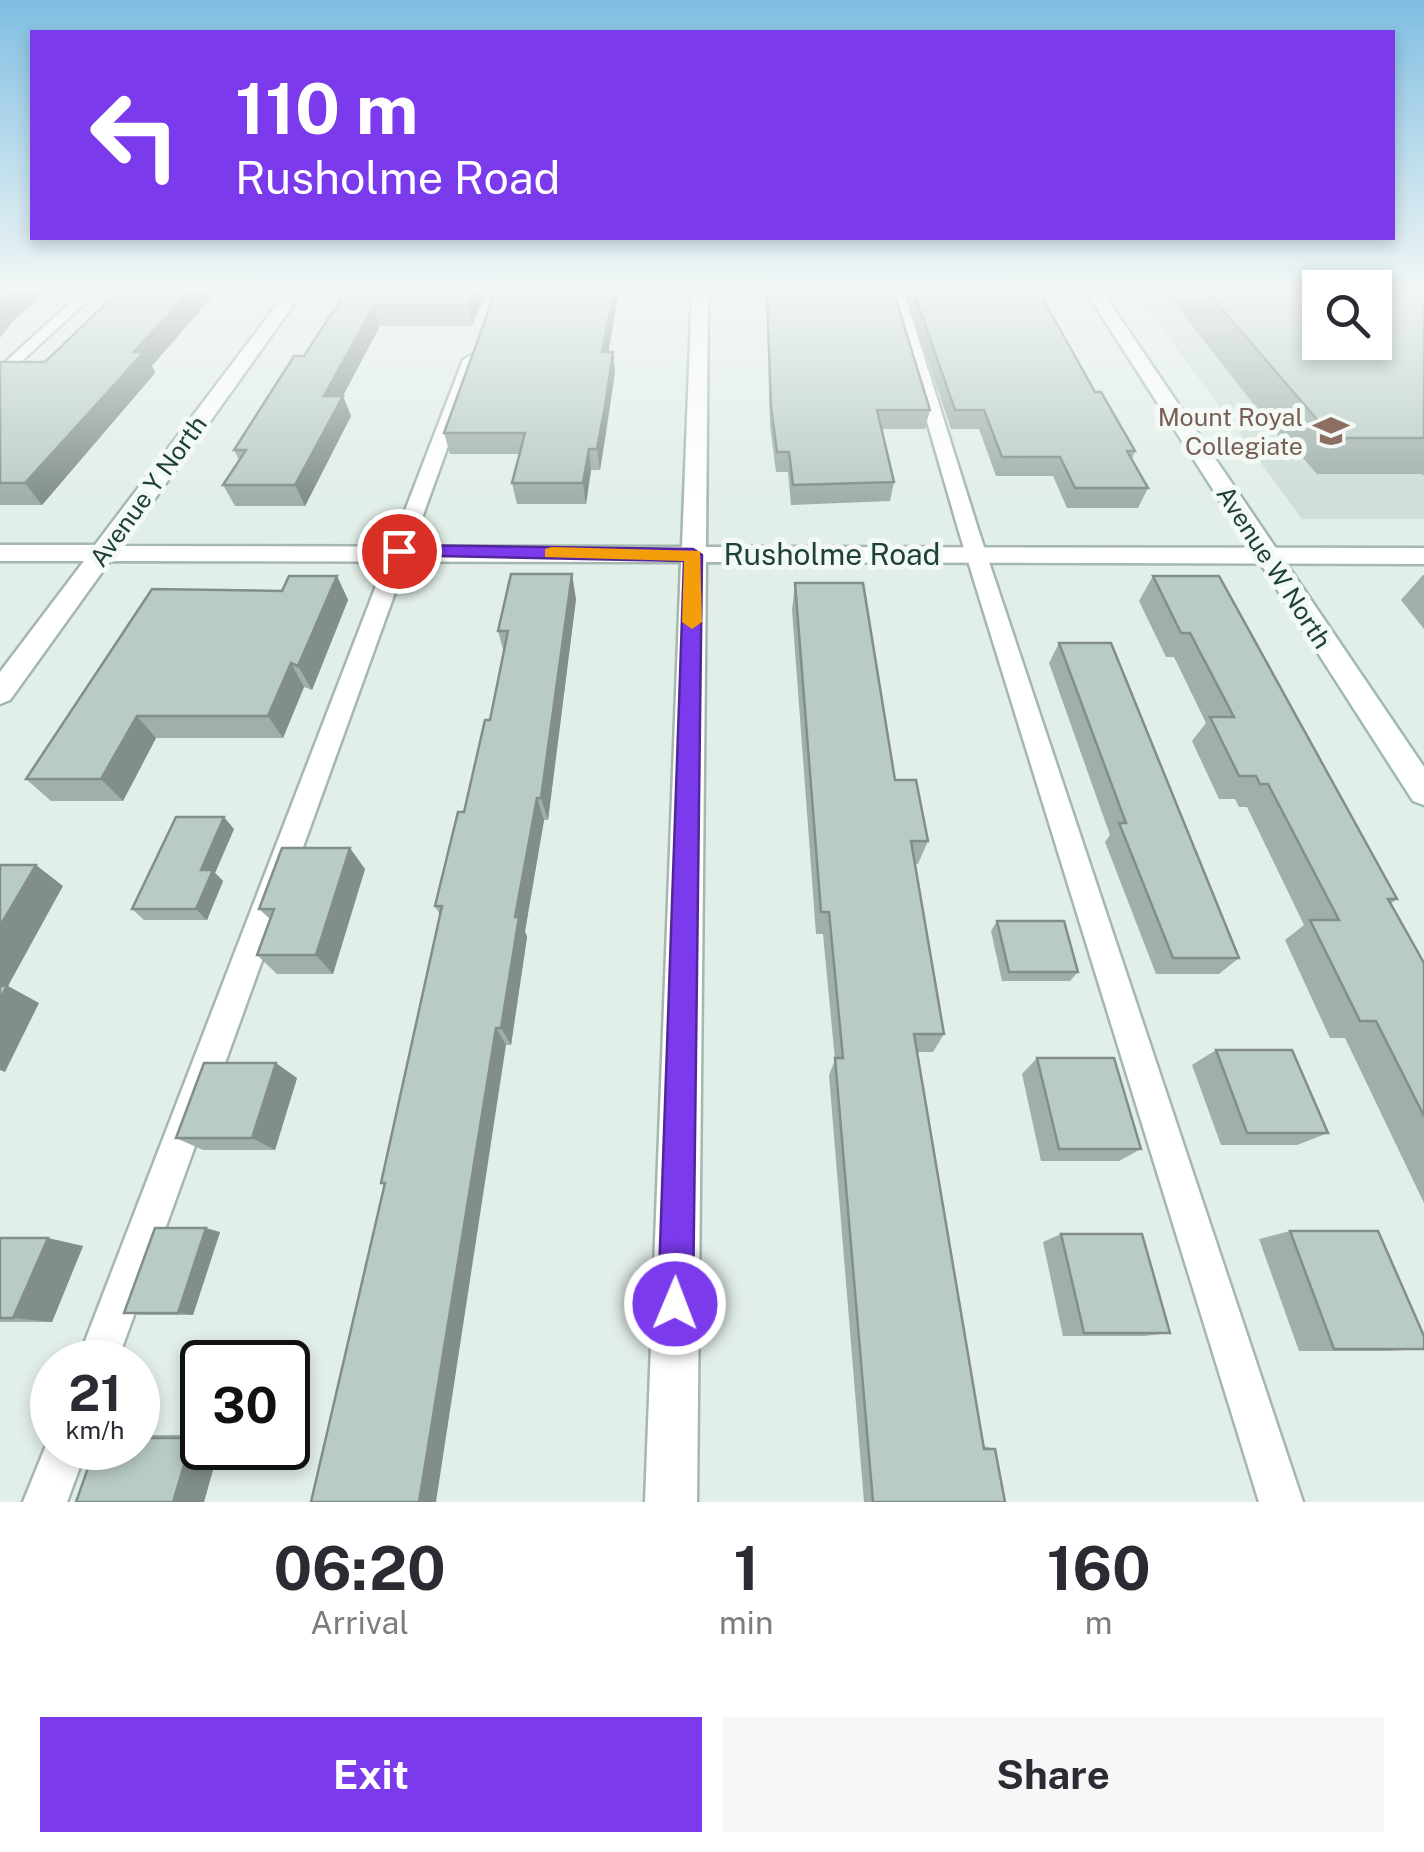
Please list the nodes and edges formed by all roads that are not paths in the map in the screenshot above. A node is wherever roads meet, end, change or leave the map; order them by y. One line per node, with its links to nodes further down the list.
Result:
1 (244, 360): 7 (street, Avenue Y North)
2 (471, 360): 6 (lane)
3 (698, 360): 9 (street)
4 (918, 360): 10 (lane)
5 (1139, 360): 11 (street, Avenue W North)
6 (399, 551): 7 (street, Rusholme Road); 9 (street, Rusholme Road); 15 (lane)
7 (103, 552): 8 (street, Rusholme Road); 13 (street, Avenue Y North)
8 (0, 553)
9 (693, 555): 10 (street, Rusholme Road); 18 (street)
10 (978, 555): 11 (street, Rusholme Road); 19 (lane)
11 (1266, 555): 12 (street, Rusholme Road); 14 (street, Avenue W North)
12 (1424, 556)
13 (0, 693)
14 (1424, 792)
15 (105, 1340)
16 (58, 1470): 17 (lane)
17 (46, 1502)
18 (670, 1502)
19 (1281, 1502)

